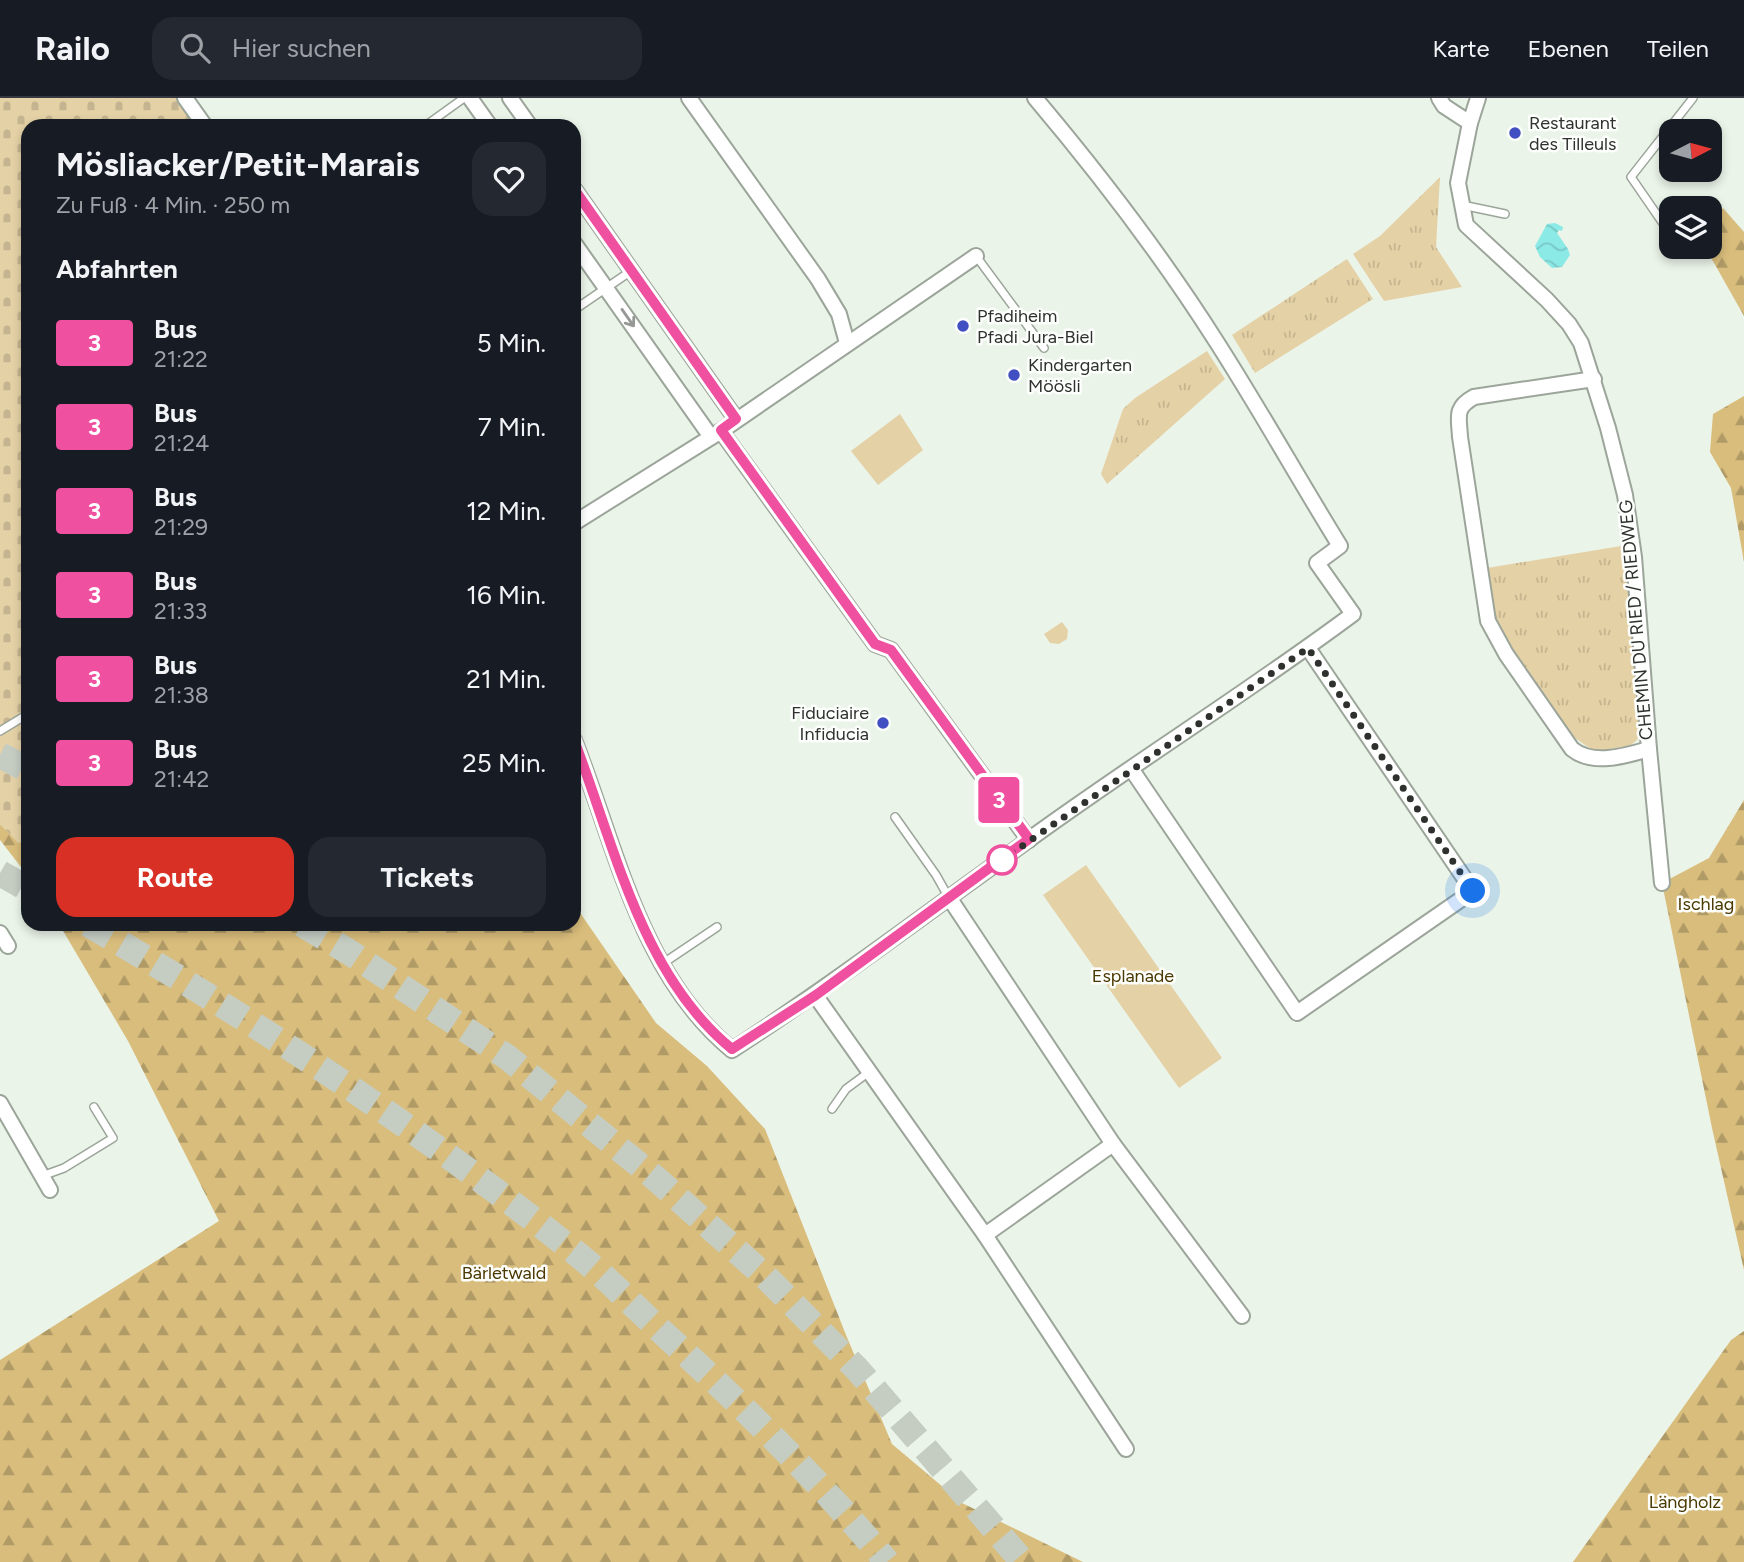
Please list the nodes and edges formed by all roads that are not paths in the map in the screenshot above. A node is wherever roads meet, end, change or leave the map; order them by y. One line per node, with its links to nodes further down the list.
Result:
1 (186, 98): 10 (street)
2 (464, 98): 11 (lane)
3 (470, 98): 12 (street)
4 (510, 98): 13 (street)
5 (689, 98): 24 (street)
6 (1035, 98): 30 (street)
7 (1439, 98): 14 (street)
8 (1478, 98): 14 (street, CHEMIN DU RIED / RIEDWEG)
9 (1693, 98): 18 (lane)
10 (200, 119)
11 (435, 119)
12 (485, 119)
13 (525, 119)
14 (1470, 123): 16 (street, CHEMIN DU RIED / RIEDWEG)
15 (581, 199): 21 (street)
16 (1461, 205): 17 (lane); 26 (street, CHEMIN DU RIED / RIEDWEG)
17 (1505, 214)
18 (1659, 218)
19 (581, 253): 22 (street)
20 (976, 256): 24 (street); 25 (lane)
21 (631, 271): 22 (lane); 27 (street)
22 (606, 288): 23 (lane); 28 (street, one-way to 28)
23 (581, 305)
24 (847, 342): 27 (street)
25 (1044, 348)
26 (1594, 379): 33 (street, CHEMIN DU RIED / RIEDWEG); 33 (street)
27 (736, 419): 28 (street)
28 (716, 433): 29 (street); 37 (street)
29 (581, 519)
30 (1308, 648): 35 (street); 35 (street)
31 (21, 718): 32 (lane)
32 (0, 731)
33 (1648, 749): 38 (street, CHEMIN DU RIED / RIEDWEG)
34 (581, 758): 41 (street)
35 (1132, 770): 37 (street)
36 (895, 817): 39 (lane)
37 (1029, 839): 39 (street)
38 (1662, 883)
39 (950, 899): 42 (street); 48 (street)
40 (717, 927): 41 (lane)
41 (662, 964): 42 (street)
42 (816, 995): 43 (street)
43 (869, 1072): 46 (lane); 51 (street)
44 (0, 1103): 47 (street)
45 (94, 1107): 49 (lane)
46 (832, 1109)
47 (5, 1125): 49 (street)
48 (1113, 1144): 51 (street); 52 (street)
49 (42, 1176): 50 (street)
50 (50, 1190)
51 (985, 1234): 53 (street)
52 (1242, 1316)
53 (1126, 1449)

